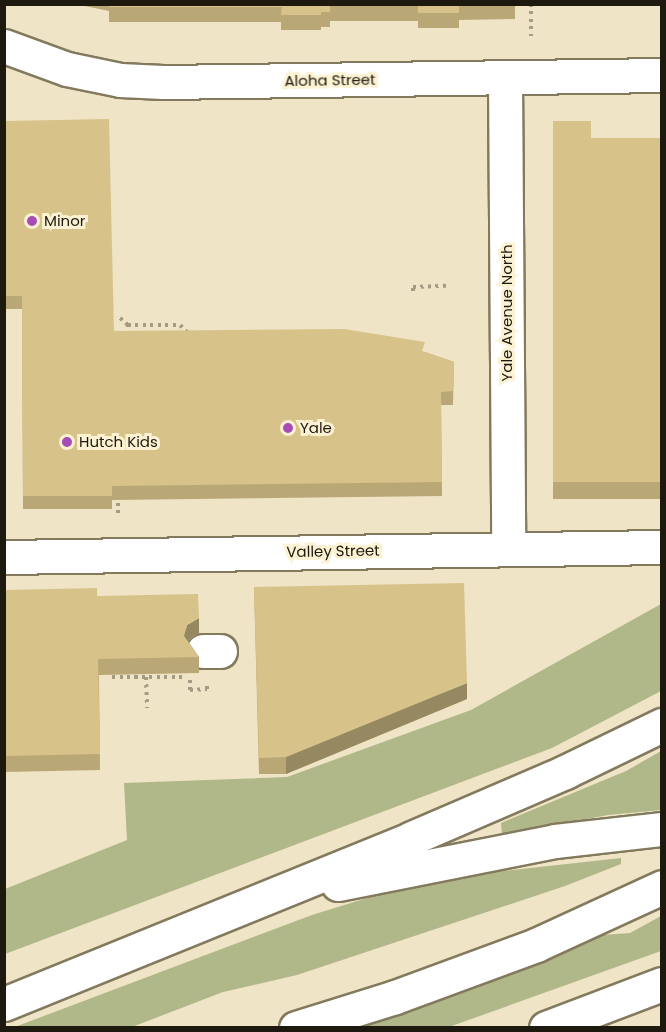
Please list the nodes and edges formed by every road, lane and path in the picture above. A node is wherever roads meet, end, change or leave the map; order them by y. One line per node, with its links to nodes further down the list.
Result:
1 (531, 4): 2 (path)
2 (531, 36)
3 (4, 46): 5 (main road, Aloha Street)
4 (662, 75): 5 (main road, Aloha Street)
5 (505, 77): 15 (main road, Yale Avenue North)
6 (446, 286): 7 (path)
7 (413, 291)
8 (120, 318): 9 (path)
9 (128, 325): 10 (path); 11 (path)
10 (185, 339)
11 (128, 347)
12 (118, 492): 13 (path)
13 (118, 515)
14 (662, 547): 15 (main road, Valley Street)
15 (508, 548): 16 (main road, Valley Street)
16 (4, 557)
17 (210, 657): 19 (path)
18 (112, 667): 19 (path)
19 (146, 677): 20 (path)
20 (147, 708)
21 (657, 725): 25 (main road)
22 (662, 829): 25 (main road)
23 (662, 876): 24 (main road)
24 (648, 895): 28 (main road)
25 (114, 960): 27 (main road)
26 (662, 984): 29 (main road)
27 (4, 1004)
28 (296, 1028)
29 (546, 1028)

